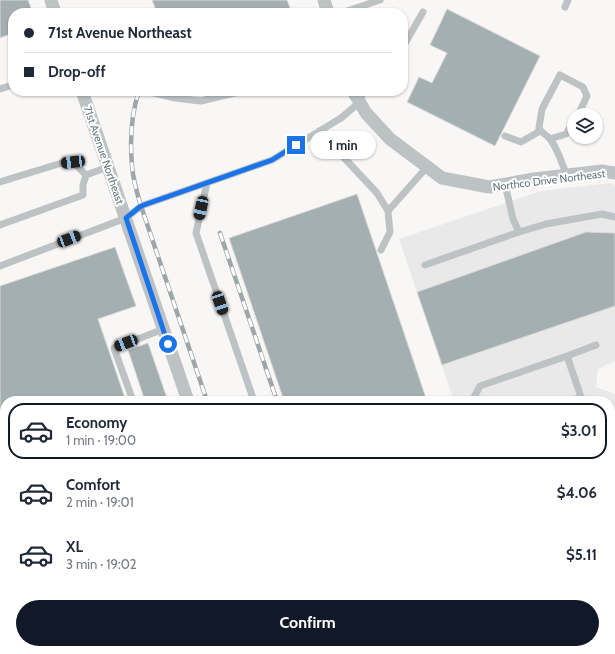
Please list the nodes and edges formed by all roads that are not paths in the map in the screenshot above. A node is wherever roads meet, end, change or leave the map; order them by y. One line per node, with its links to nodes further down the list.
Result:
1 (380, 0): 4 (lane)
2 (568, 0): 3 (lane)
3 (565, 7)
4 (356, 8)
5 (423, 12): 6 (lane)
6 (408, 38)
7 (84, 96): 18 (street, 71st Avenue Northeast)
8 (167, 96): 9 (lane)
9 (220, 96)
10 (358, 96): 13 (lane)
11 (359, 96): 19 (street, Northco Drive Northeast)
12 (582, 108): 14 (lane)
13 (320, 131): 24 (lane); 26 (lane)
14 (540, 131): 16 (lane); 17 (lane)
15 (567, 132): 17 (lane)
16 (505, 136)
17 (550, 138): 22 (lane)
18 (108, 167): 21 (lane); 28 (street, 71st Avenue Northeast)
19 (427, 168): 25 (street, Northco Drive Northeast); 26 (lane)
20 (615, 173): 22 (street, Northco Drive Northeast)
21 (86, 175): 23 (lane); 29 (lane)
22 (567, 176): 25 (street, Northco Drive Northeast)
23 (0, 182)
24 (207, 183): 28 (lane); 39 (lane)
25 (505, 184): 30 (lane)
26 (388, 211): 31 (lane)
27 (615, 217): 30 (lane)
28 (126, 218): 33 (lane); 34 (street, 71st Avenue Northeast)
29 (0, 225)
30 (519, 232): 32 (lane)
31 (380, 250)
32 (424, 265)
33 (0, 266)
34 (164, 329): 37 (lane); 38 (street, 71st Avenue Northeast)
35 (596, 344): 36 (lane)
36 (567, 356): 40 (lane); 41 (lane)
37 (131, 396)
38 (186, 396)
39 (252, 396)
40 (475, 396)
41 (581, 396)

